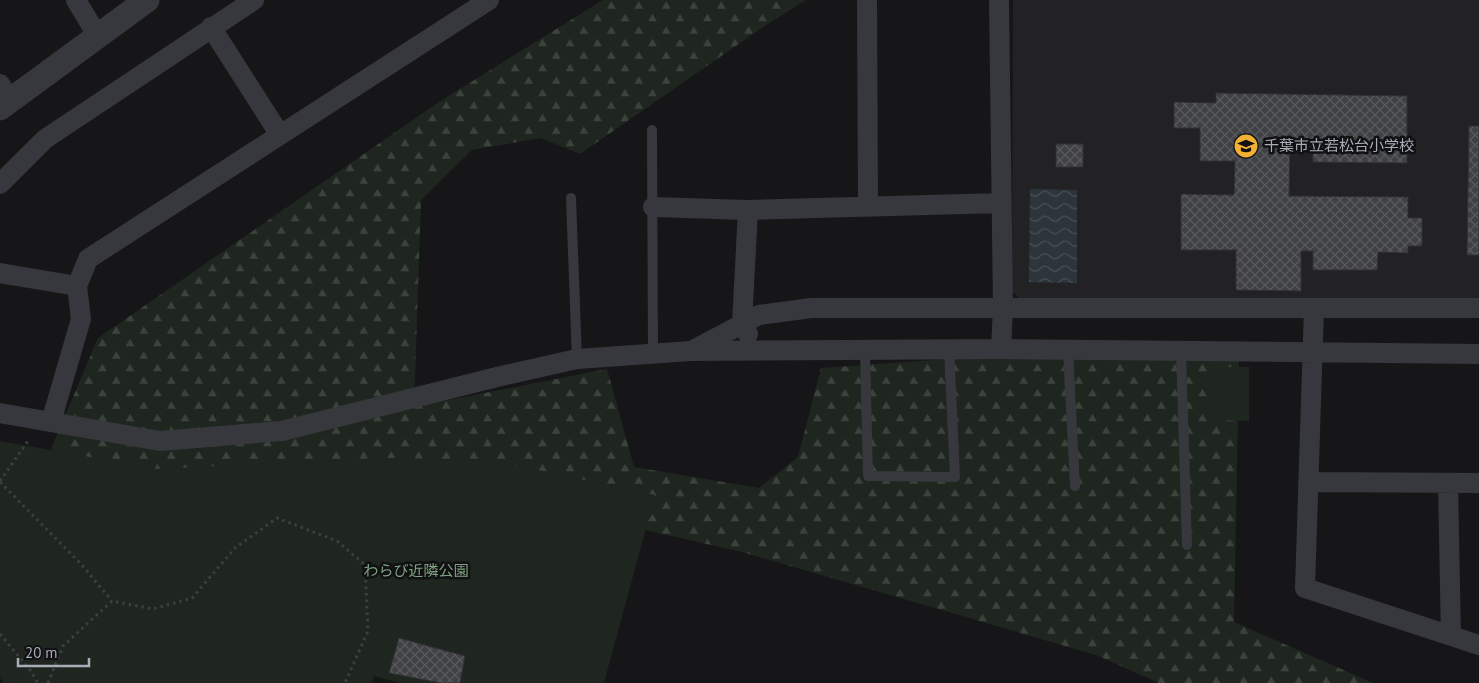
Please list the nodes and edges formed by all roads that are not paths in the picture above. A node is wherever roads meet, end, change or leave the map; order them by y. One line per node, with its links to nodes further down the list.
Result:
1 (76, 0): 8 (street)
2 (147, 0): 8 (street)
3 (254, 0): 7 (street)
4 (489, 0): 11 (street)
5 (867, 0): 16 (street)
6 (999, 0): 14 (street)
7 (212, 27): 11 (street); 12 (street)
8 (97, 36): 9 (street)
9 (3, 98)
10 (652, 130): 15 (lane)
11 (280, 135): 19 (street)
12 (0, 184)
13 (571, 198): 34 (lane)
14 (1002, 203): 16 (street); 20 (street)
15 (653, 206): 17 (street); 32 (lane)
16 (868, 206): 17 (street)
17 (748, 210): 23 (street)
18 (0, 273): 19 (street)
19 (77, 286): 36 (street)
20 (1003, 308): 21 (street); 23 (street); 24 (street)
21 (1314, 308): 22 (street); 31 (street)
22 (1479, 308)
23 (742, 324): 28 (street); 29 (street)
24 (1001, 349): 26 (street); 27 (street)
25 (865, 350): 26 (street); 26 (lane); 29 (street)
26 (949, 350)
27 (1068, 350): 30 (street); 40 (lane)
28 (691, 351): 29 (street); 32 (street)
29 (757, 351)
30 (1181, 351): 31 (street); 41 (lane)
31 (1312, 352): 33 (street); 37 (street)
32 (653, 354): 34 (street)
33 (1479, 354)
34 (577, 359): 36 (street)
35 (0, 413): 36 (street)
36 (46, 421)
37 (1308, 482): 38 (street); 42 (street)
38 (1448, 482): 39 (street); 42 (street)
39 (1479, 483)
40 (1075, 486)
41 (1187, 545)
42 (1451, 636): 43 (street)
43 (1479, 645)

